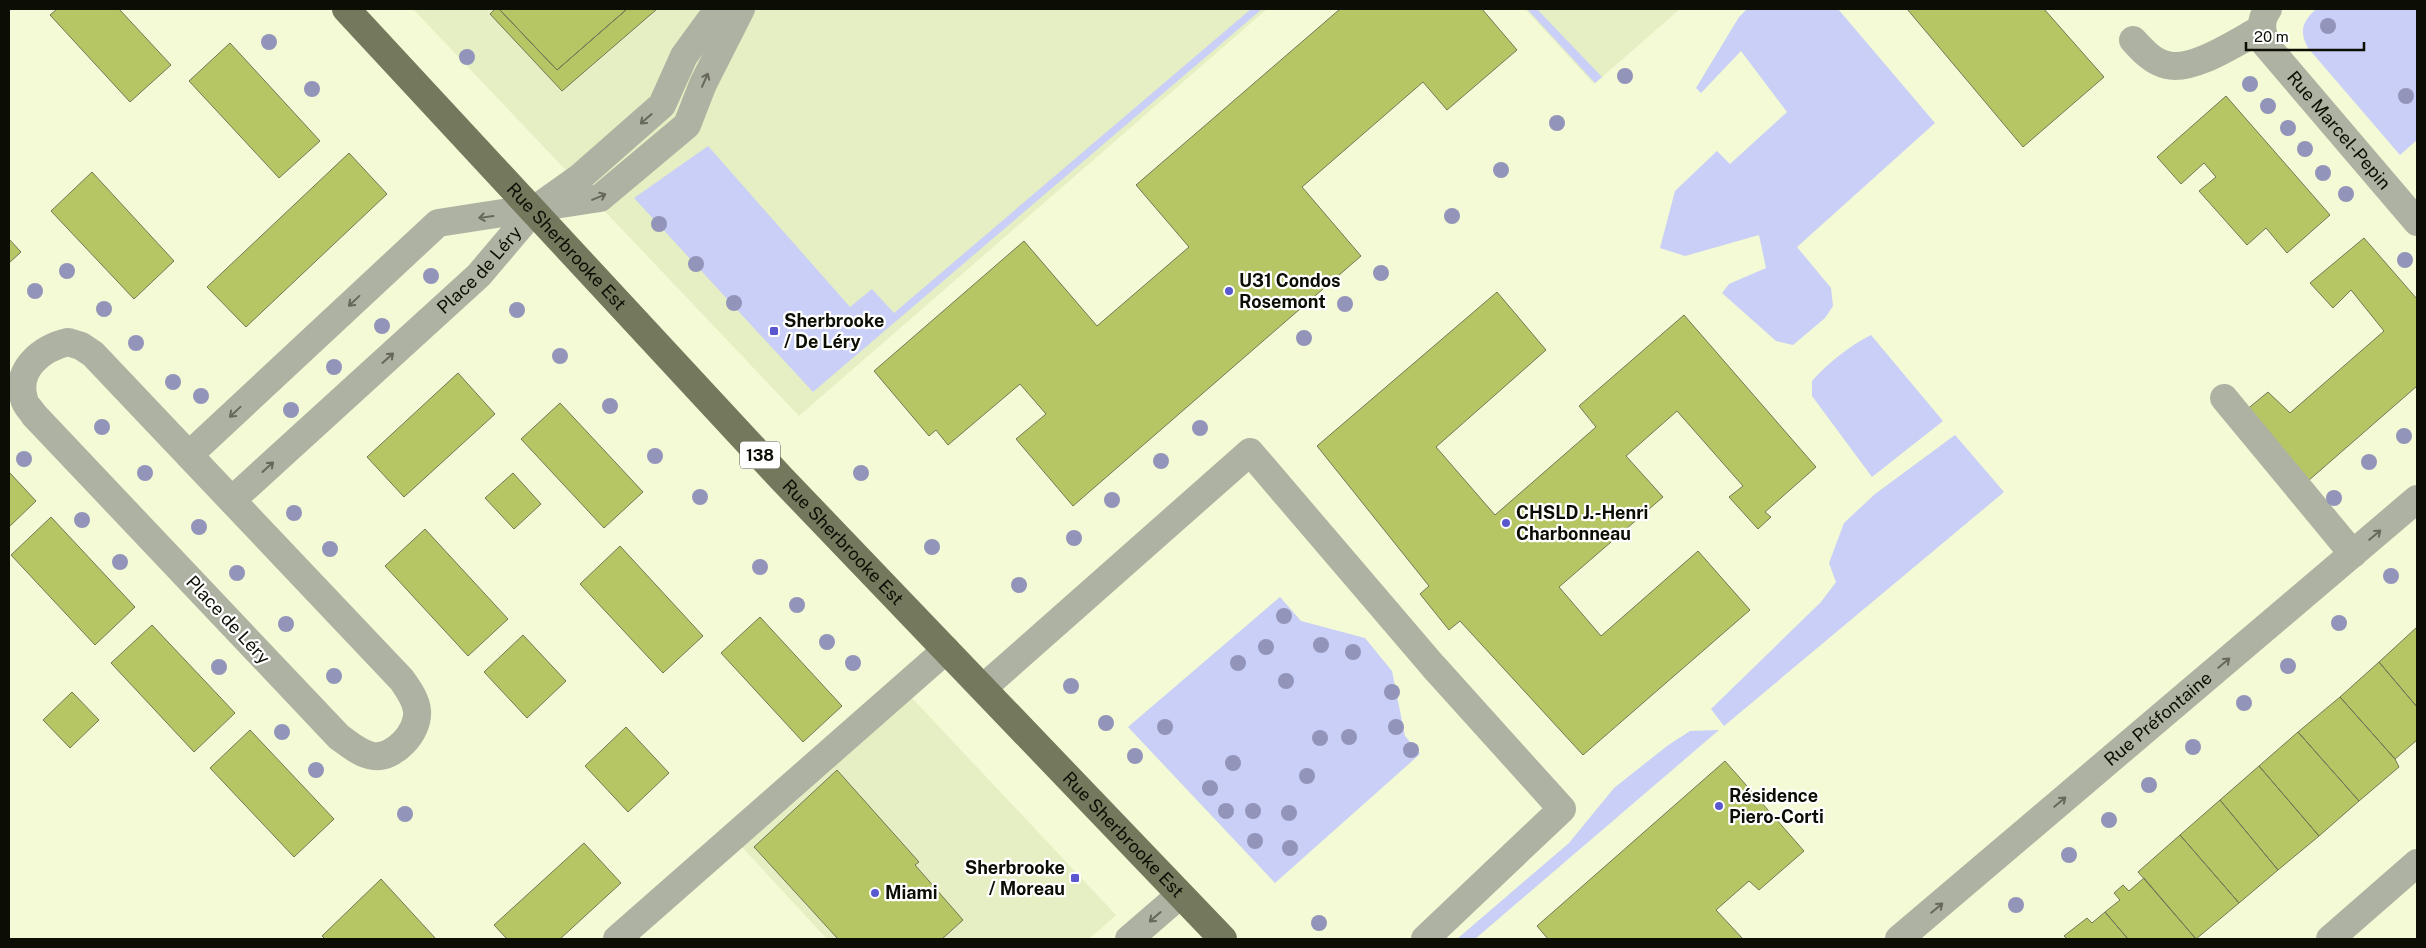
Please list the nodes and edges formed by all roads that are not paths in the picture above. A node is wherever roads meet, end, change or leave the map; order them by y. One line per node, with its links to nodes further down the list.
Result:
1 (346, 9): 6 (main road, Rue Sherbrooke Est / 138)
2 (723, 9): 6 (street, one-way to 6)
3 (741, 9): 6 (street, one-way to 3)
4 (2264, 19): 5 (street); 7 (street, Rue Marcel-Pepin)
5 (2133, 40)
6 (534, 210): 9 (street, Place de Léry, one-way to 9); 11 (street, Place de Léry, one-way to 6); 13 (main road, Rue Sherbrooke Est / 138)
7 (2417, 222)
8 (2224, 398): 12 (street)
9 (189, 455): 11 (street, Place de Léry); 11 (street, Place de Léry)
10 (2417, 499): 12 (street, Rue Préfontaine, one-way to 10)
11 (232, 500)
12 (2353, 554): 21 (street, Rue Préfontaine, one-way to 12)
13 (946, 650): 14 (main road, Rue Sherbrooke Est / 138); 17 (street)
14 (983, 688): 16 (main road, Rue Sherbrooke Est / 138); 20 (street)
15 (2417, 863): 22 (street)
16 (1180, 895): 18 (street, one-way to 18); 19 (main road, Rue Sherbrooke Est / 138)
17 (617, 939)
18 (1129, 939)
19 (1223, 939)
20 (1425, 939)
21 (1899, 939)
22 (2330, 939)

